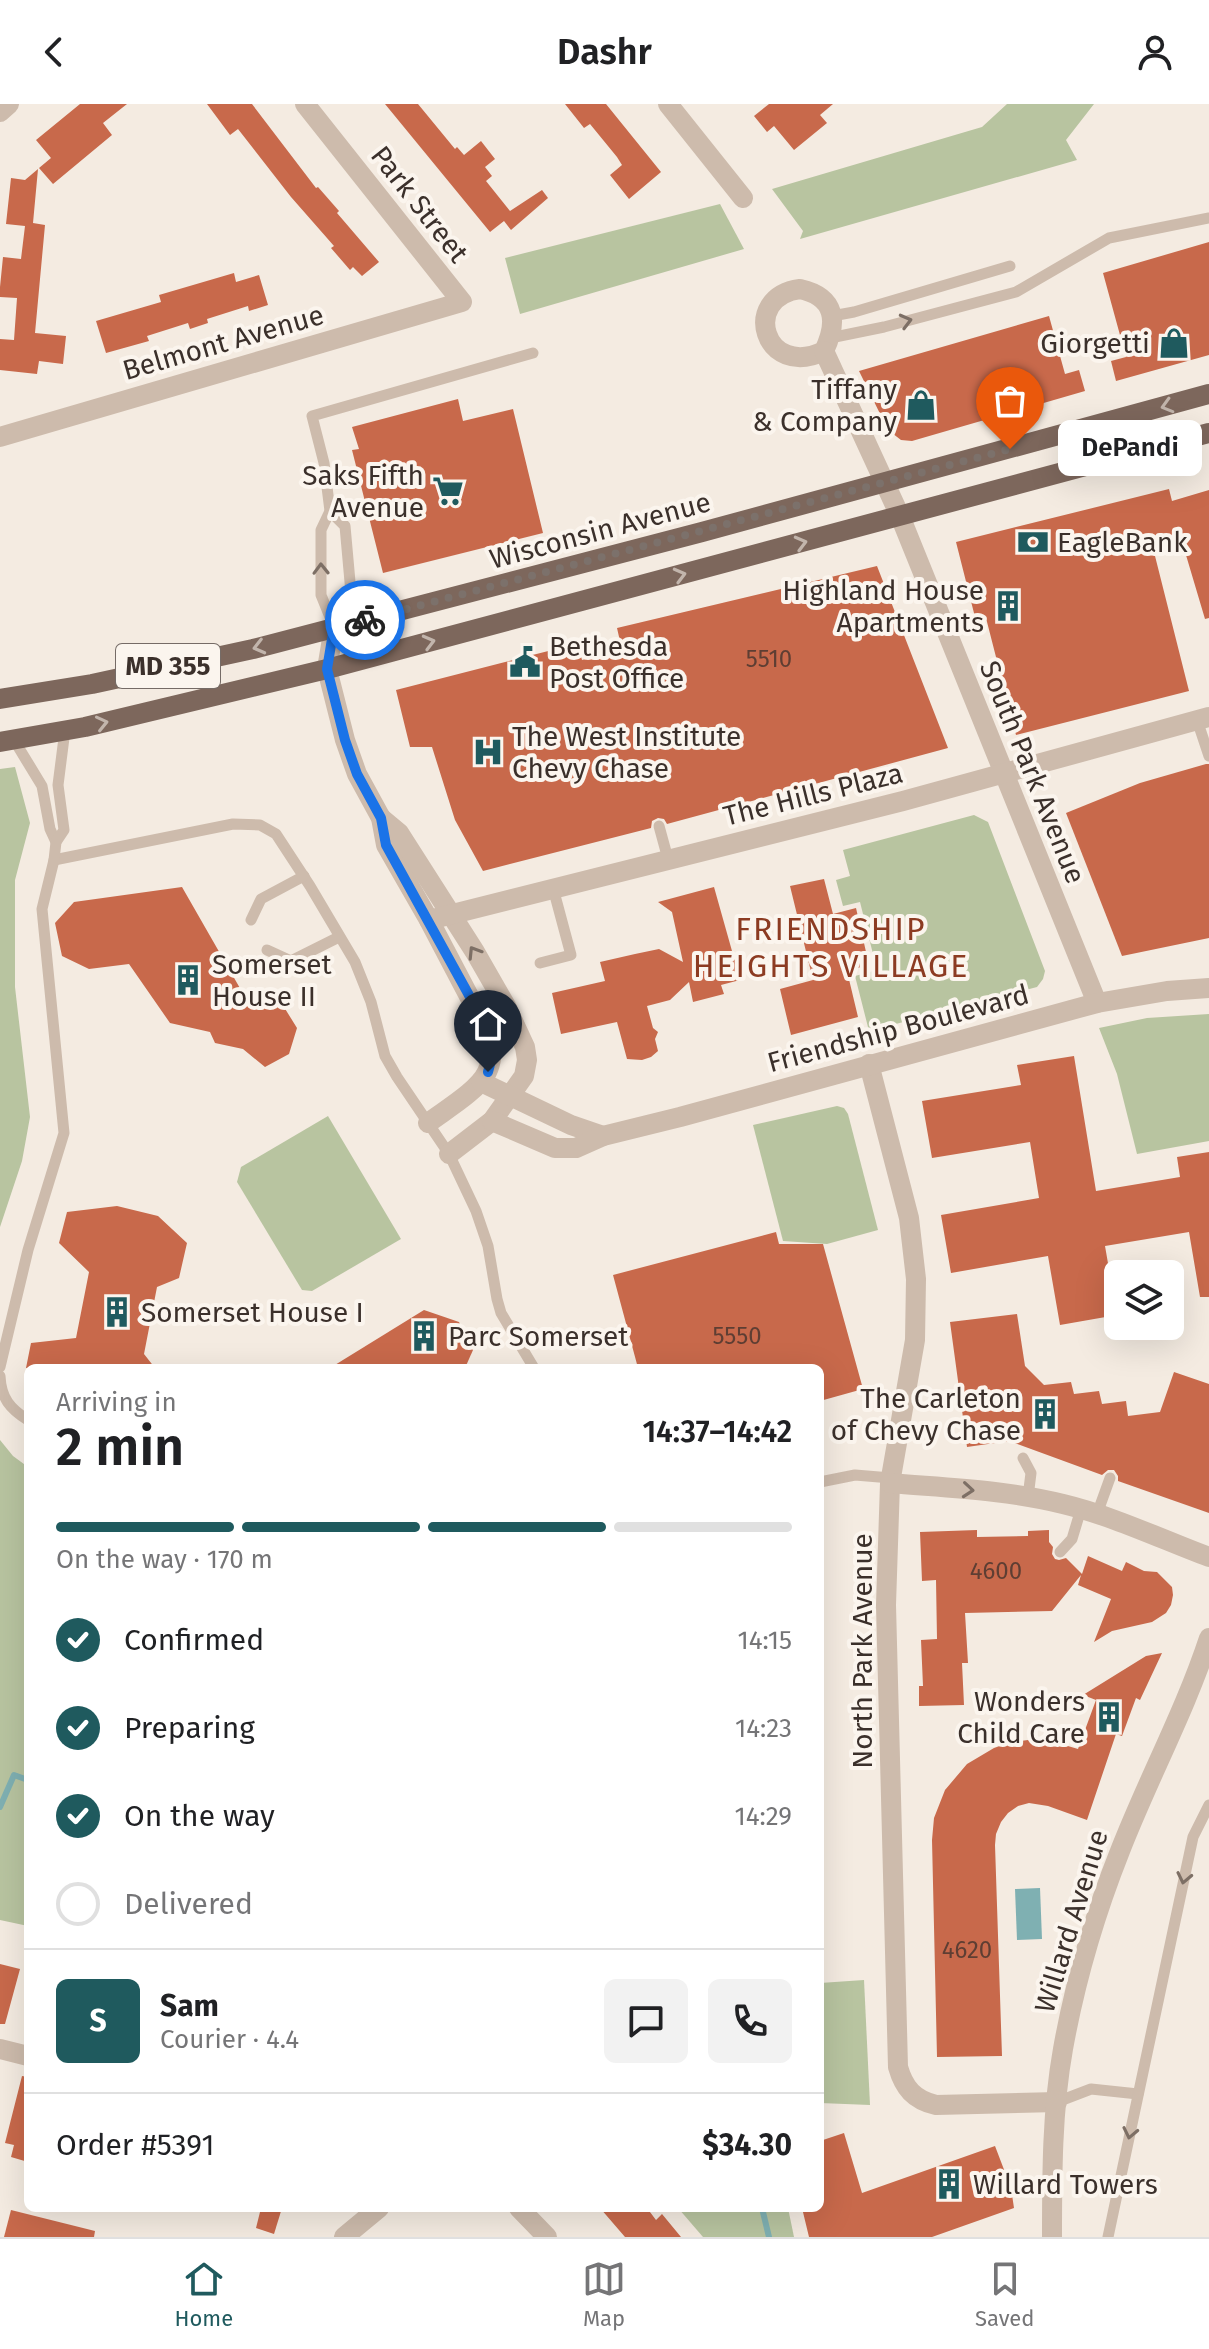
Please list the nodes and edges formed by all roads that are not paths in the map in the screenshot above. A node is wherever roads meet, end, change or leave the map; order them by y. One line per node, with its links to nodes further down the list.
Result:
1 (9, 104): 4 (street)
2 (305, 104): 8 (street, Park Street)
3 (668, 104): 5 (street)
4 (0, 112)
5 (743, 198)
6 (1209, 218): 10 (lane, one-way to 6)
7 (1010, 266): 9 (lane)
8 (462, 302): 14 (street, Belmont Avenue)
9 (832, 316): 10 (street); 10 (street)
10 (827, 344): 15 (street, South Park Avenue)
11 (533, 353): 16 (lane)
12 (1209, 394): 15 (main road, Wisconsin Avenue / MD 355, one-way to 15)
13 (1209, 433): 17 (main road, MD 355)
14 (0, 437)
15 (884, 482): 17 (street, South Park Avenue); 18 (main road, Wisconsin Avenue / MD 355)
16 (330, 511): 18 (lane, one-way to 16); 18 (lane)
17 (900, 516): 19 (main road, MD 355, one-way to 17); 25 (street, South Park Avenue)
18 (334, 627): 19 (street); 20 (main road, Wisconsin Avenue / MD 355, one-way to 20)
19 (327, 669): 22 (main road, MD 355, one-way to 19); 26 (street)
20 (0, 699)
21 (1203, 718): 24 (lane); 25 (street, The Hills Plaza)
22 (65, 730): 23 (main road, MD 355); 28 (lane)
23 (7, 741): 28 (lane)
24 (1209, 756)
25 (1004, 774): 29 (street, The Hills Plaza); 40 (street, South Park Avenue)
26 (381, 818): 33 (street); 35 (street)
27 (659, 826): 29 (lane)
28 (56, 842): 30 (lane)
29 (668, 859): 32 (street, The Hills Plaza)
30 (54, 860): 31 (lane); 49 (lane)
31 (304, 876): 34 (lane); 36 (lane)
32 (553, 888): 33 (street, The Hills Plaza); 38 (lane)
33 (449, 914): 35 (street, The Hills Plaza); 43 (street, one-way to 33)
34 (251, 920)
35 (429, 920): 42 (street)
36 (339, 937): 37 (lane); 45 (lane)
37 (267, 950)
38 (540, 963)
39 (1209, 988): 40 (street, Friendship Boulevard)
40 (1097, 1003): 41 (street, Friendship Boulevard)
41 (869, 1064): 46 (street, Friendship Boulevard); 54 (street, North Park Avenue)
42 (481, 1082): 43 (street); 45 (street)
43 (510, 1096): 44 (street); 46 (street)
44 (492, 1121): 46 (street, Friendship Boulevard); 47 (street)
45 (428, 1123): 47 (lane)
46 (603, 1136)
47 (449, 1154): 48 (lane)
48 (529, 1364)
49 (0, 1367)
50 (0, 1376): 51 (lane)
51 (24, 1417)
52 (1023, 1458): 56 (lane)
53 (1110, 1478): 57 (lane)
54 (890, 1480): 55 (lane); 56 (street, one-way to 56); 65 (street, North Park Avenue)
55 (824, 1481)
56 (1028, 1497): 57 (street)
57 (1089, 1511): 58 (lane); 59 (street)
58 (1060, 1552)
59 (1209, 1557)
60 (1209, 1638): 65 (street, Willard Avenue)
61 (1209, 1805): 64 (lane, one-way to 64)
62 (0, 2049): 63 (street)
63 (24, 2055)
64 (1138, 2094): 65 (lane); 71 (lane, one-way to 71)
65 (1057, 2102): 70 (street, Willard Avenue)
66 (374, 2212): 68 (street)
67 (523, 2212): 69 (street)
68 (344, 2237)
69 (547, 2237)
70 (1052, 2237)
71 (1108, 2237)

